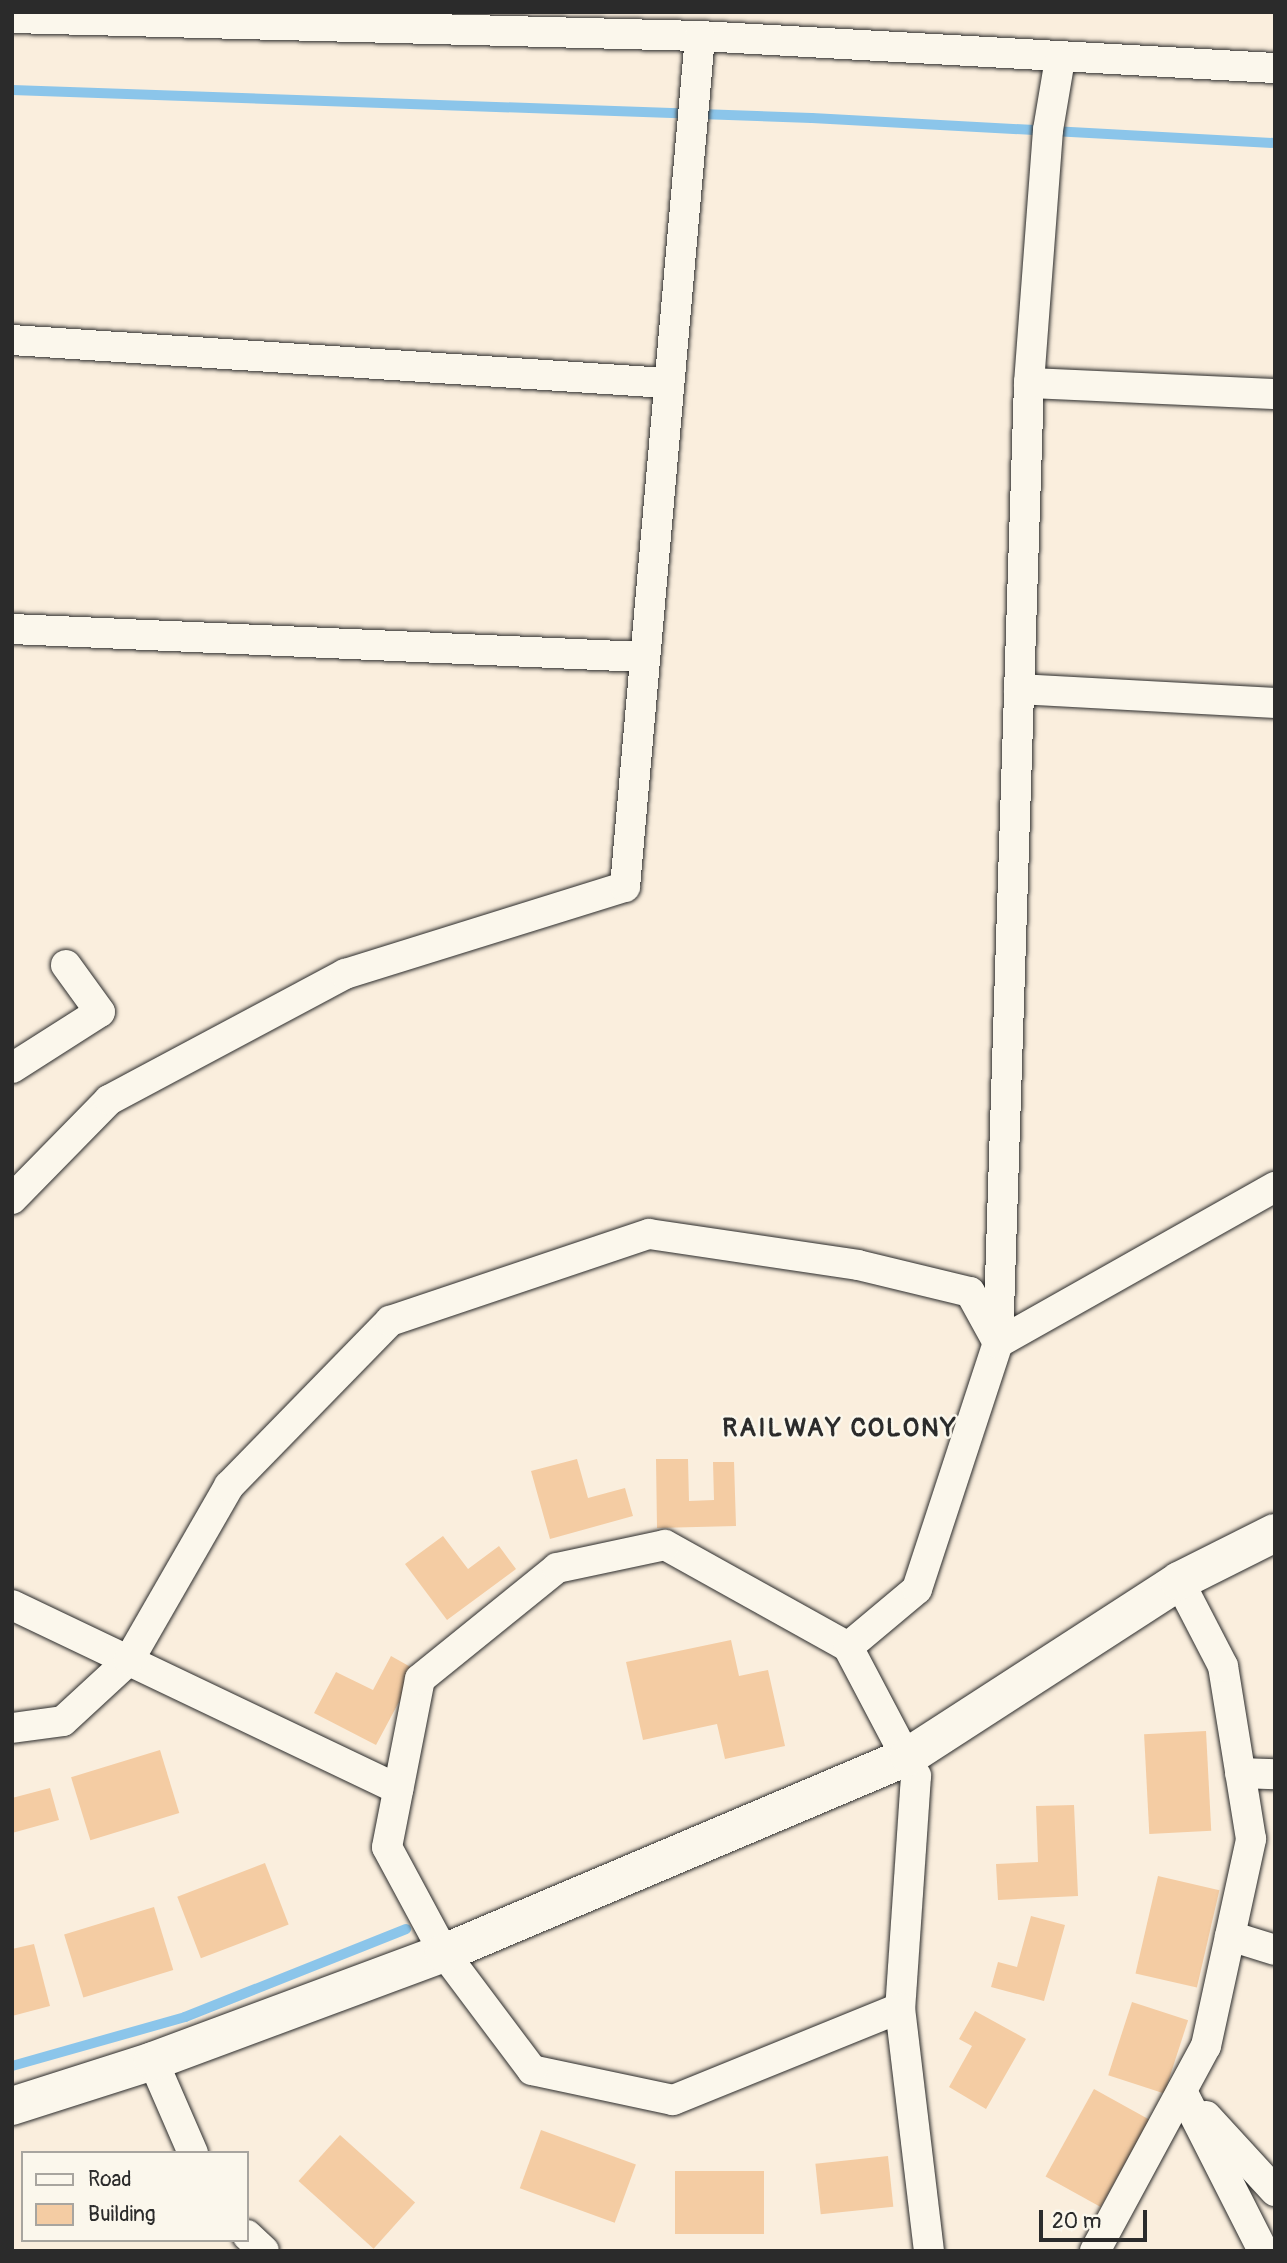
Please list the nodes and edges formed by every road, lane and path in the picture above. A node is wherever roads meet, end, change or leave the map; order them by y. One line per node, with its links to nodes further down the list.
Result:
1 (12, 18): 2 (street)
2 (700, 36): 3 (street); 6 (street)
3 (1059, 59): 4 (street); 7 (street)
4 (1275, 68)
5 (12, 340): 6 (street)
6 (667, 383): 10 (street)
7 (1029, 383): 8 (street); 11 (street)
8 (1275, 394)
9 (12, 629): 10 (street)
10 (644, 656): 16 (street)
11 (1019, 689): 12 (street); 17 (street)
12 (1275, 703)
13 (66, 965): 14 (street)
14 (12, 1068)
15 (1275, 1187): 17 (street)
16 (12, 1199)
17 (998, 1343): 21 (street); 22 (street)
18 (1275, 1533): 19 (street)
19 (1179, 1581): 24 (street); 25 (street)
20 (12, 1605): 22 (street)
21 (848, 1647): 24 (street); 27 (street)
22 (129, 1660): 23 (street); 27 (street)
23 (12, 1728)
24 (909, 1756): 30 (street); 31 (street)
25 (1240, 1773): 26 (street); 28 (street)
26 (1275, 1774)
27 (398, 1789): 30 (street)
28 (1230, 1936): 29 (street); 33 (street)
29 (1275, 1950)
30 (443, 1953): 31 (street); 32 (street)
31 (900, 2008): 39 (street)
32 (153, 2062): 34 (street); 35 (street)
33 (1182, 2091): 36 (street); 40 (street); 41 (street)
34 (12, 2106)
35 (192, 2151)
36 (1275, 2191)
37 (248, 2236): 38 (street)
38 (264, 2251)
39 (929, 2251)
40 (1095, 2251)
41 (1263, 2251)

